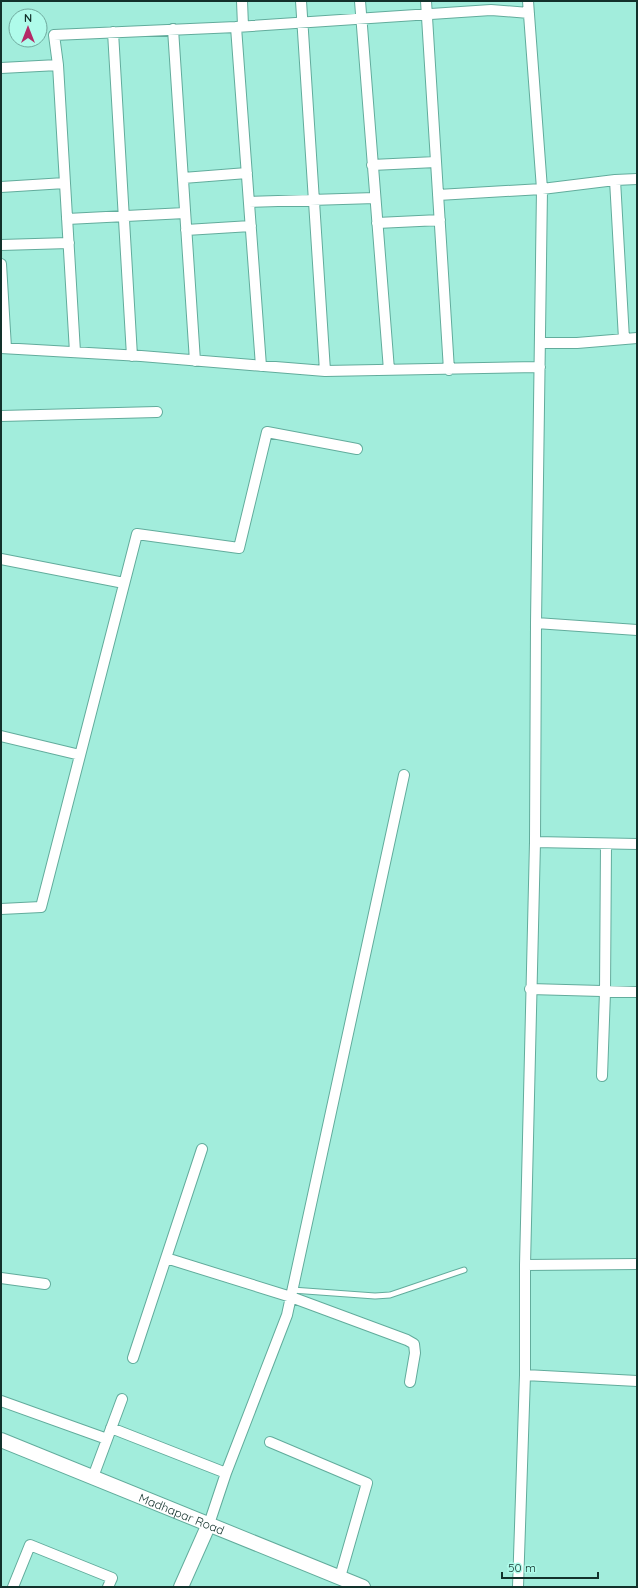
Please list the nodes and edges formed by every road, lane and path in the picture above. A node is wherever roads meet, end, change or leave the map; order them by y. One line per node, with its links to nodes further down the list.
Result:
1 (242, 1): 10 (street)
2 (301, 1): 9 (street)
3 (360, 1): 8 (street)
4 (426, 1): 7 (street)
5 (528, 1): 6 (street)
6 (529, 13): 7 (street); 23 (street)
7 (427, 14): 8 (street); 15 (street)
8 (361, 19): 9 (street); 16 (street)
9 (303, 22): 10 (street); 26 (street)
10 (240, 26): 11 (street); 17 (street)
11 (173, 29): 12 (street); 18 (street)
12 (113, 32): 13 (street); 29 (street)
13 (58, 65): 14 (street); 21 (street)
14 (1, 68)
15 (436, 162): 16 (street); 24 (street)
16 (372, 165): 25 (street)
17 (247, 173): 18 (street); 27 (street)
18 (183, 178): 28 (street)
19 (637, 179): 20 (street)
20 (615, 180): 23 (street); 39 (street)
21 (65, 183): 22 (street); 30 (street)
22 (1, 187)
23 (542, 189): 24 (street); 40 (street)
24 (438, 195): 31 (street)
25 (375, 198): 26 (street); 32 (street)
26 (314, 200): 27 (street); 49 (street)
27 (249, 202): 33 (street)
28 (185, 213): 29 (street); 34 (street)
29 (124, 216): 30 (street); 43 (street)
30 (67, 220): 35 (street)
31 (440, 220): 32 (street); 48 (street)
32 (377, 223): 47 (street)
33 (251, 226): 34 (street); 45 (street)
34 (186, 230): 44 (street)
35 (68, 243): 36 (street); 42 (street)
36 (1, 245)
37 (1, 264): 41 (street)
38 (637, 338): 39 (street)
39 (624, 339): 40 (street)
40 (541, 343): 46 (street)
41 (3, 348): 42 (street)
42 (75, 352): 43 (street)
43 (132, 356): 44 (street)
44 (195, 361): 45 (street)
45 (261, 366): 49 (street)
46 (540, 367): 48 (street); 55 (street)
47 (388, 370): 48 (street); 49 (street)
48 (449, 370)
49 (325, 371)
50 (157, 412): 51 (street)
51 (1, 416)
52 (357, 449): 54 (street)
53 (1, 559): 54 (street)
54 (124, 583): 58 (street)
55 (536, 623): 56 (street); 60 (street)
56 (637, 630)
57 (1, 736): 58 (street)
58 (80, 756): 63 (street)
59 (404, 775): 75 (street)
60 (535, 842): 61 (street); 64 (street)
61 (606, 844): 62 (street); 65 (street)
62 (637, 844)
63 (1, 909)
64 (530, 989): 65 (street); 71 (street)
65 (605, 992): 66 (street); 67 (street)
66 (637, 992)
67 (602, 1076)
68 (202, 1150): 69 (street)
69 (166, 1258): 75 (street); 76 (street)
70 (637, 1264): 71 (street)
71 (525, 1265): 77 (street)
72 (464, 1270): 75 (lane)
73 (1, 1278): 74 (street)
74 (45, 1284)
75 (291, 1294): 79 (street); 86 (street)
76 (134, 1358)
77 (524, 1375): 78 (street); 94 (street)
78 (637, 1380)
79 (410, 1382)
80 (122, 1399): 82 (street)
81 (1, 1401): 83 (street)
82 (111, 1428): 83 (street); 86 (street)
83 (108, 1439): 87 (street)
84 (1, 1440): 87 (main road, Madhapar Road)
85 (270, 1442): 89 (street)
86 (226, 1472): 88 (street)
87 (93, 1477): 88 (main road, Madhapar Road)
88 (209, 1524): 89 (main road, Madhapar Road); 92 (main road)
89 (340, 1577): 93 (main road, Madhapar Road)
90 (13, 1587): 91 (street)
91 (108, 1587)
92 (181, 1587)
93 (363, 1587)
94 (518, 1587)

